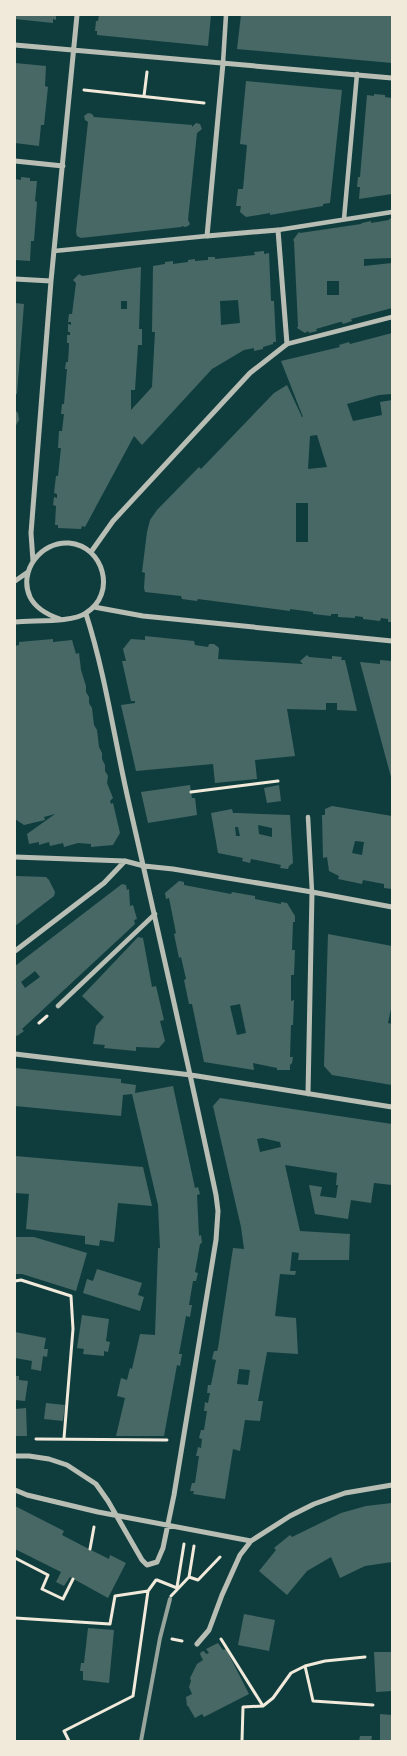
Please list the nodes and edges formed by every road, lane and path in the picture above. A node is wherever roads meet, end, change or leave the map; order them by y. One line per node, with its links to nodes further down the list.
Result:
1 (78, 15): 4 (street)
2 (226, 15): 6 (street)
3 (15, 45): 4 (street)
4 (75, 50): 5 (street); 9 (street)
5 (147, 57): 6 (street); 10 (path)
6 (223, 63): 7 (street); 11 (street)
7 (357, 74): 8 (street); 15 (street)
8 (392, 78)
9 (70, 89): 10 (path); 13 (street)
10 (144, 96): 11 (path)
11 (219, 104): 17 (street)
12 (15, 161): 13 (street)
13 (63, 166): 18 (street)
14 (392, 212): 15 (street)
15 (344, 219): 16 (street)
16 (278, 230): 17 (street); 22 (street)
17 (208, 236): 18 (street)
18 (54, 251): 20 (street)
19 (15, 278): 20 (street)
20 (51, 281): 24 (street)
21 (392, 317): 22 (street)
22 (287, 344): 23 (street)
23 (91, 552): 24 (street); 27 (street)
24 (32, 561): 25 (street)
25 (28, 572): 26 (street); 29 (street)
26 (15, 581)
27 (94, 607): 28 (street); 31 (street)
28 (86, 614): 29 (street); 37 (street)
29 (60, 619): 30 (street)
30 (15, 622)
31 (392, 641)
32 (278, 781): 33 (path)
33 (191, 792)
34 (308, 817): 38 (street)
35 (15, 857): 36 (street)
36 (125, 861): 37 (street); 41 (street)
37 (144, 866): 38 (street); 40 (street)
38 (312, 892): 39 (street); 45 (street)
39 (392, 908)
40 (155, 914): 42 (street); 44 (street)
41 (15, 951)
42 (58, 1006)
43 (15, 1054): 44 (street)
44 (191, 1075): 45 (street); 51 (street)
45 (308, 1094): 46 (street)
46 (392, 1107)
47 (15, 1282): 48 (path)
48 (64, 1438): 49 (path); 50 (path)
49 (35, 1439)
50 (173, 1440)
51 (15, 1456)
52 (392, 1484): 56 (street)
53 (15, 1490): 54 (street)
54 (98, 1512): 56 (street); 57 (path)
55 (185, 1541): 62 (path)
56 (252, 1541): 66 (street)
57 (90, 1549)
58 (225, 1551): 62 (path)
59 (15, 1558): 60 (path)
60 (73, 1579)
61 (156, 1579): 62 (path)
62 (177, 1588): 63 (path)
63 (171, 1596)
64 (15, 1618): 71 (path)
65 (222, 1639): 70 (path)
66 (197, 1644)
67 (365, 1657): 68 (path)
68 (305, 1666): 69 (path); 70 (path)
69 (373, 1705)
70 (263, 1706): 72 (path)
71 (70, 1741)
72 (242, 1741)

